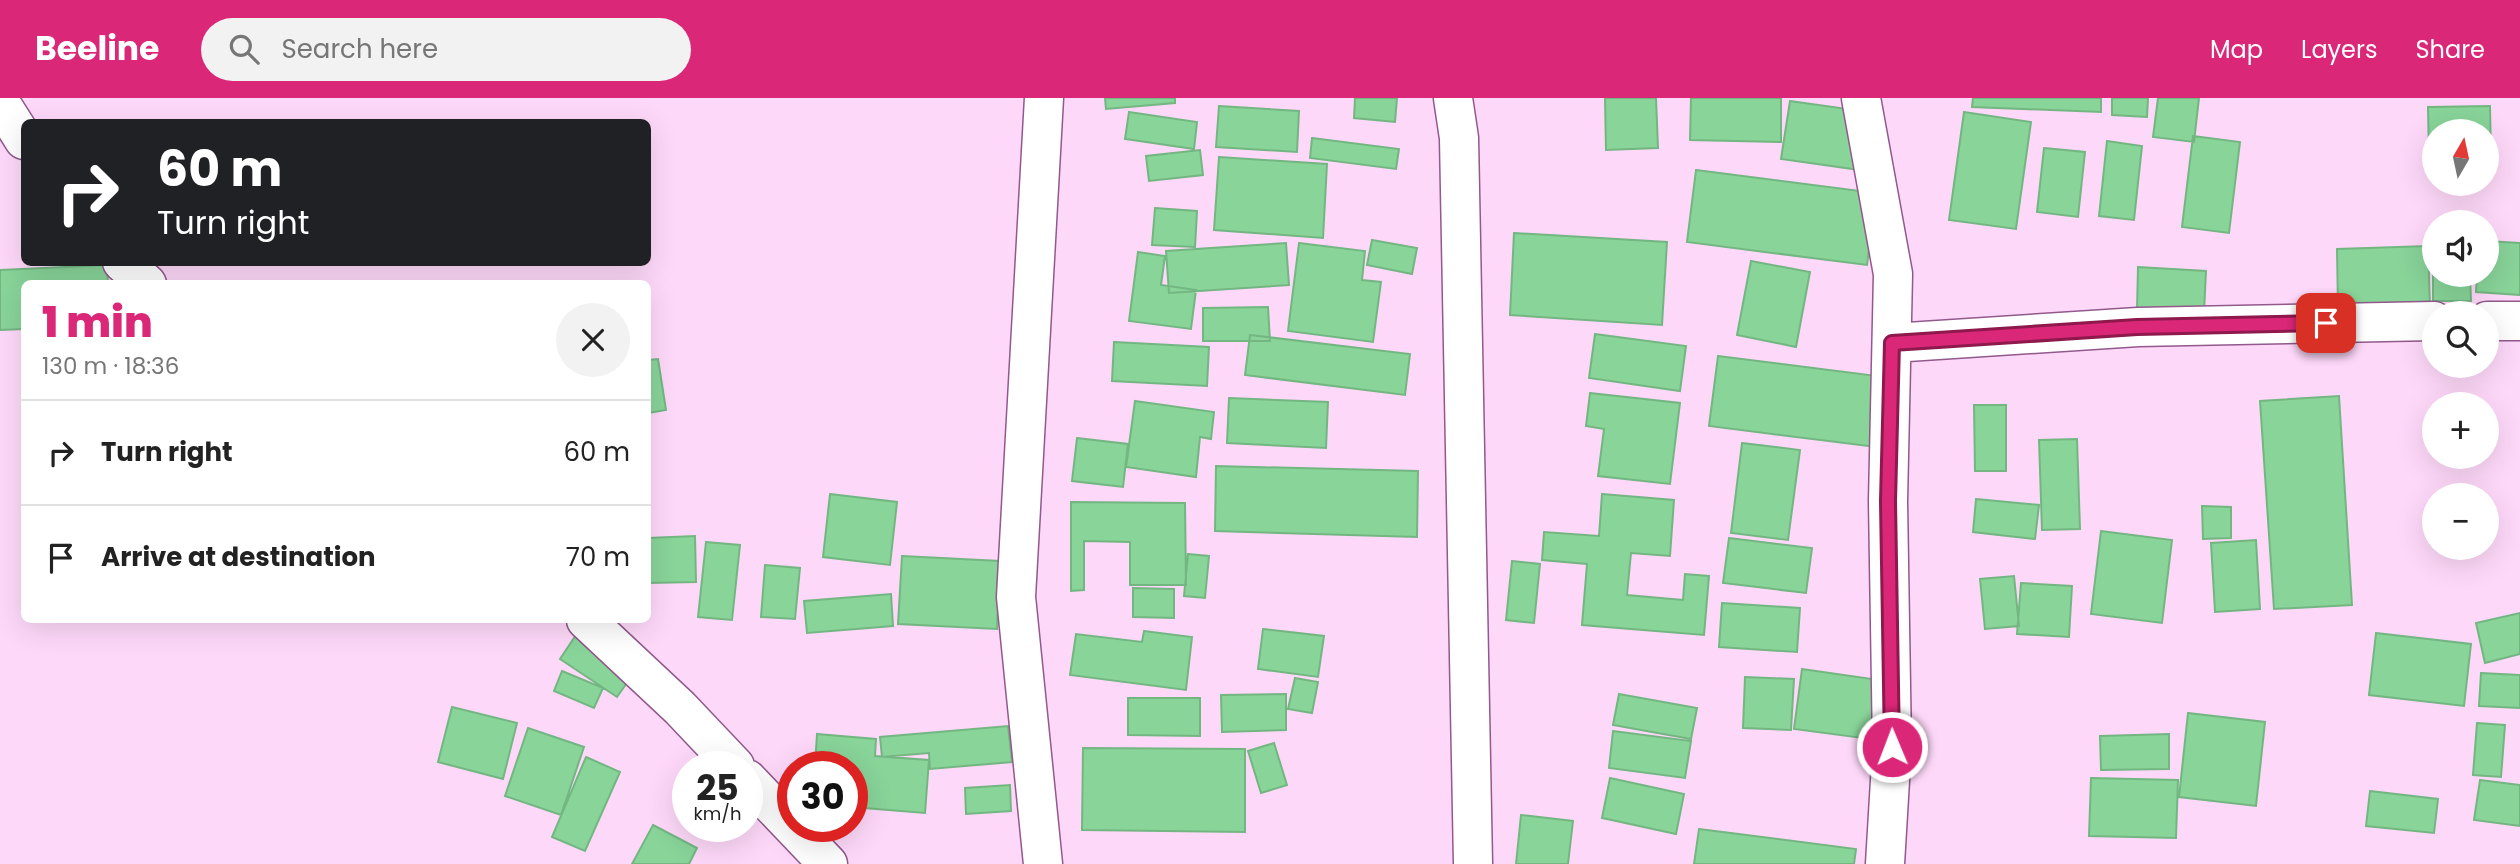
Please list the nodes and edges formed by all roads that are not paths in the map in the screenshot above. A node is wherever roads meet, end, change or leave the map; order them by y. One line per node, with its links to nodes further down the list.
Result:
1 (1044, 98): 16 (street)
2 (1453, 98): 17 (street)
3 (1861, 98): 11 (street)
4 (0, 102): 5 (street)
5 (21, 135)
6 (127, 266): 7 (street)
7 (142, 280)
8 (2422, 321): 11 (street)
9 (2499, 321): 10 (street)
10 (2520, 321)
11 (1892, 343): 18 (street)
12 (589, 623): 13 (street)
13 (721, 751)
14 (763, 796): 15 (street)
15 (828, 864)
16 (1043, 864)
17 (1473, 864)
18 (1885, 864)

